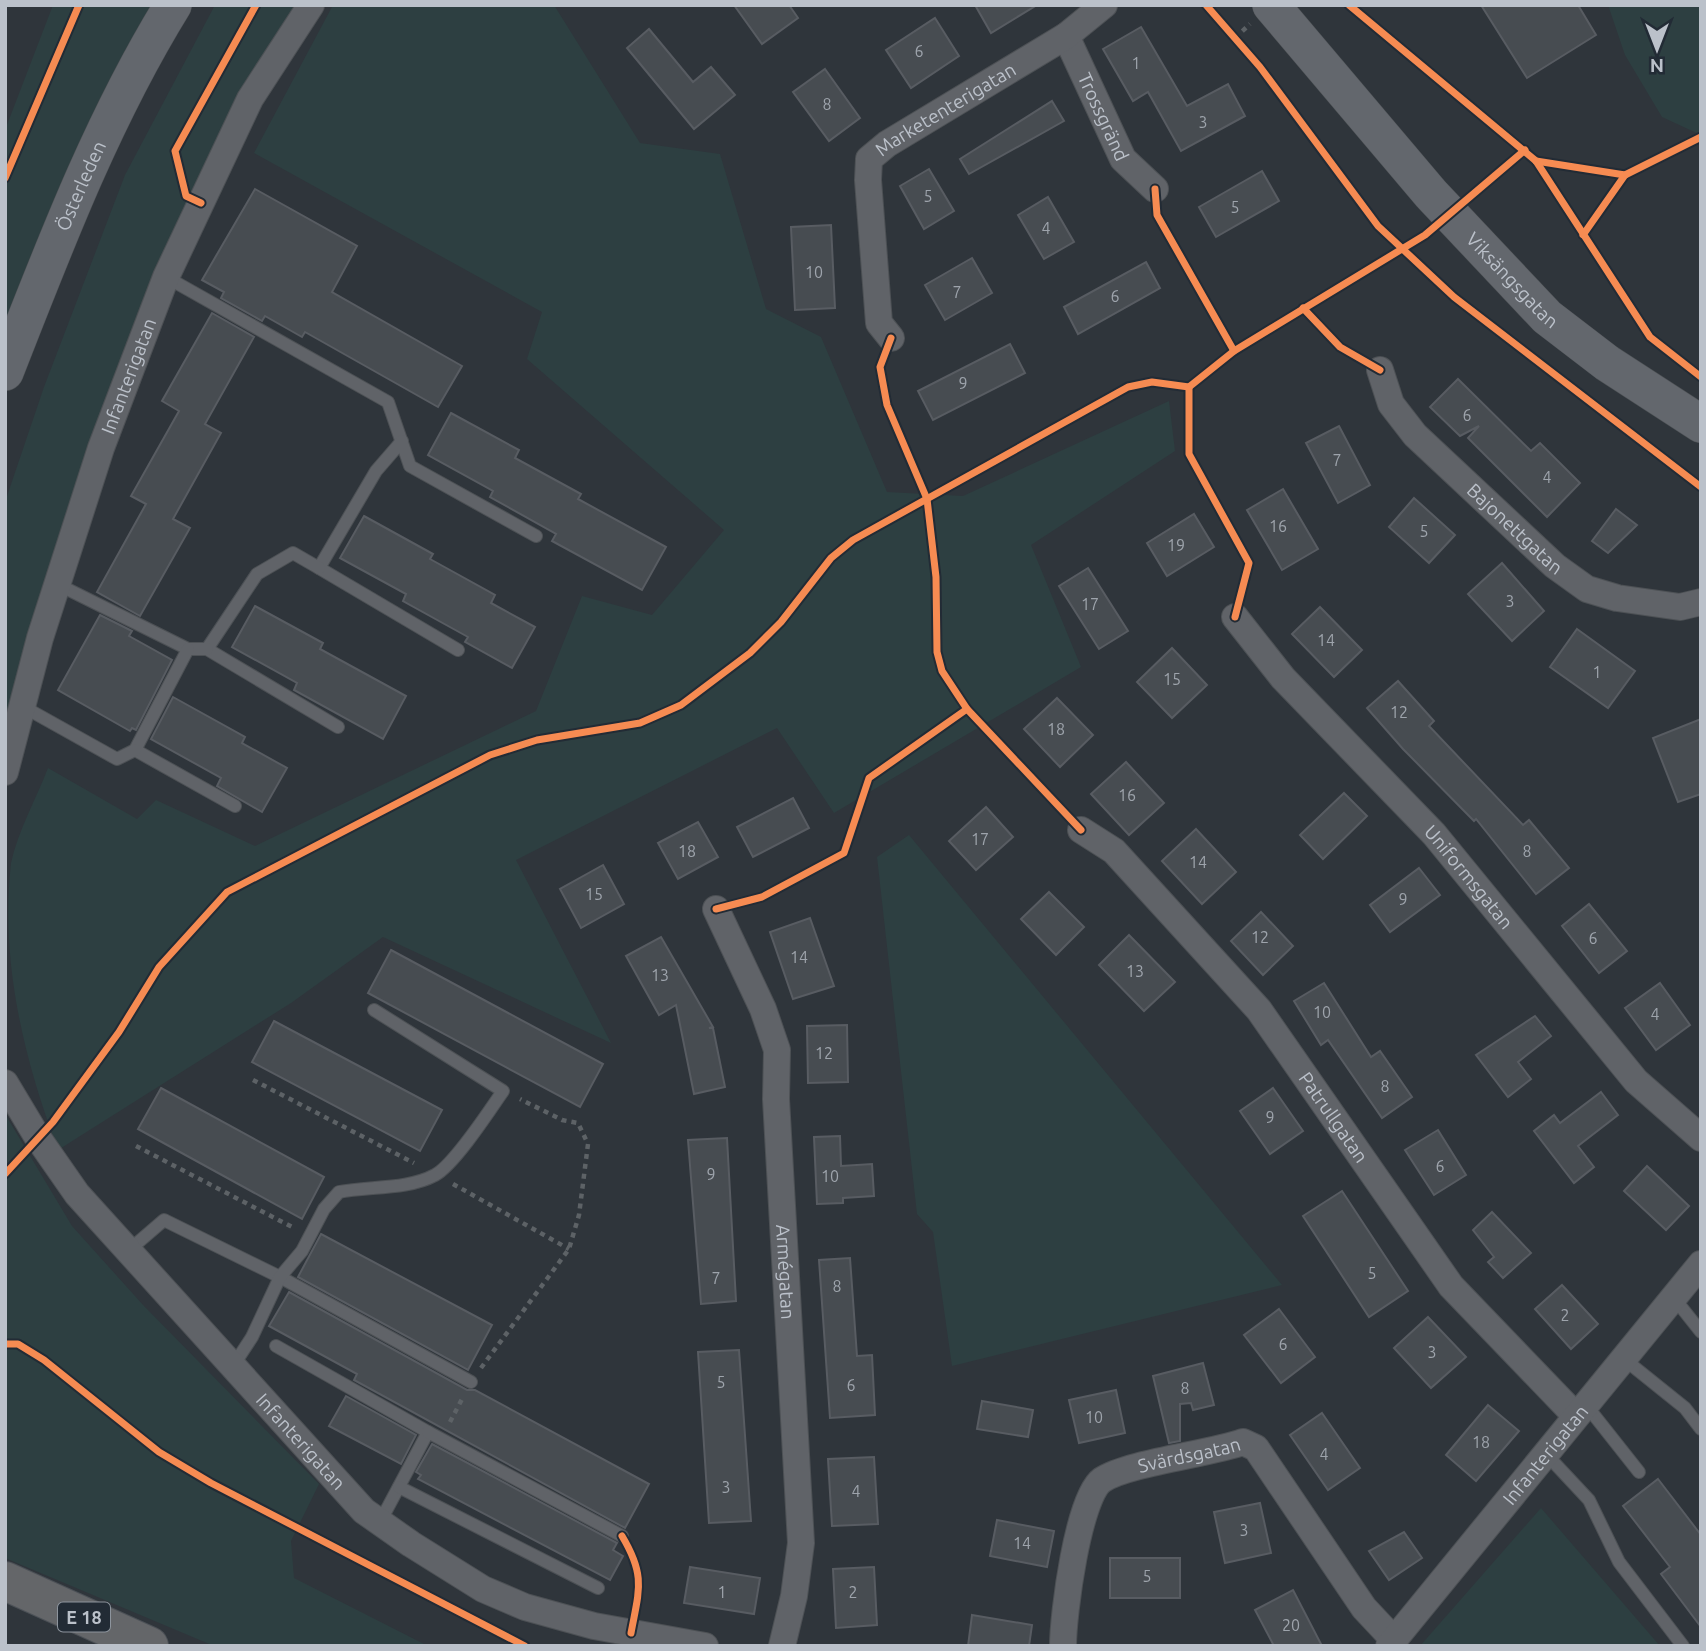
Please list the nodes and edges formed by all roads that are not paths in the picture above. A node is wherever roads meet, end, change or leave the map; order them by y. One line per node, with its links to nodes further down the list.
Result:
1 (173, 5): 10 (street, Österleden)
2 (311, 5): 7 (street, Infanterigatan)
3 (1104, 5): 5 (street, Marketenterigatan)
4 (1262, 13): 11 (street, Viksängsgatan)
5 (1066, 36): 6 (street, Trossgränd); 8 (street, Marketenterigatan)
6 (1155, 189)
7 (166, 276): 12 (lane); 15 (street, Infanterigatan)
8 (891, 338)
9 (1380, 370): 16 (street, Bajonettgatan)
10 (5, 372)
11 (1701, 424)
12 (402, 441): 13 (lane); 14 (lane)
13 (536, 536)
14 (319, 568): 19 (lane); 20 (lane)
15 (57, 584): 18 (lane); 21 (street, Infanterigatan)
16 (1701, 602)
17 (1235, 617): 30 (street, Uniformsgatan)
18 (188, 649): 19 (lane); 23 (lane)
19 (207, 649): 22 (lane)
20 (458, 650)
21 (22, 706): 23 (lane); 24 (street, Infanterigatan)
22 (338, 727)
23 (135, 750): 25 (lane)
24 (5, 772)
25 (235, 806)
26 (1081, 830): 40 (street, Patrullgatan)
27 (716, 909): 53 (street, Armégatan)
28 (374, 1010): 33 (lane)
29 (5, 1083): 31 (street, Infanterigatan)
30 (1701, 1138)
31 (128, 1251): 33 (lane); 38 (street, Infanterigatan)
32 (1701, 1264): 34 (street, Infanterigatan)
33 (280, 1277): 38 (lane); 39 (lane)
34 (1674, 1298): 35 (lane); 37 (street, Infanterigatan)
35 (1701, 1332)
36 (276, 1346): 42 (lane)
37 (1624, 1359): 40 (street, Infanterigatan); 41 (lane)
38 (233, 1366): 46 (street, Infanterigatan)
39 (471, 1382)
40 (1581, 1411): 43 (street, Infanterigatan); 44 (lane)
41 (1701, 1429)
42 (428, 1432): 45 (lane); 47 (lane)
43 (1546, 1454): 50 (street, Infanterigatan); 55 (lane)
44 (1639, 1472)
45 (399, 1487): 46 (lane); 49 (lane)
46 (380, 1522): 52 (street, Infanterigatan)
47 (622, 1536)
48 (5, 1581): 51 (highway, E 18)
49 (598, 1588)
50 (1391, 1643): 54 (street, Svärdsgatan)
51 (149, 1646)
52 (705, 1646)
53 (782, 1646)
54 (1063, 1646)
55 (1683, 1646)

